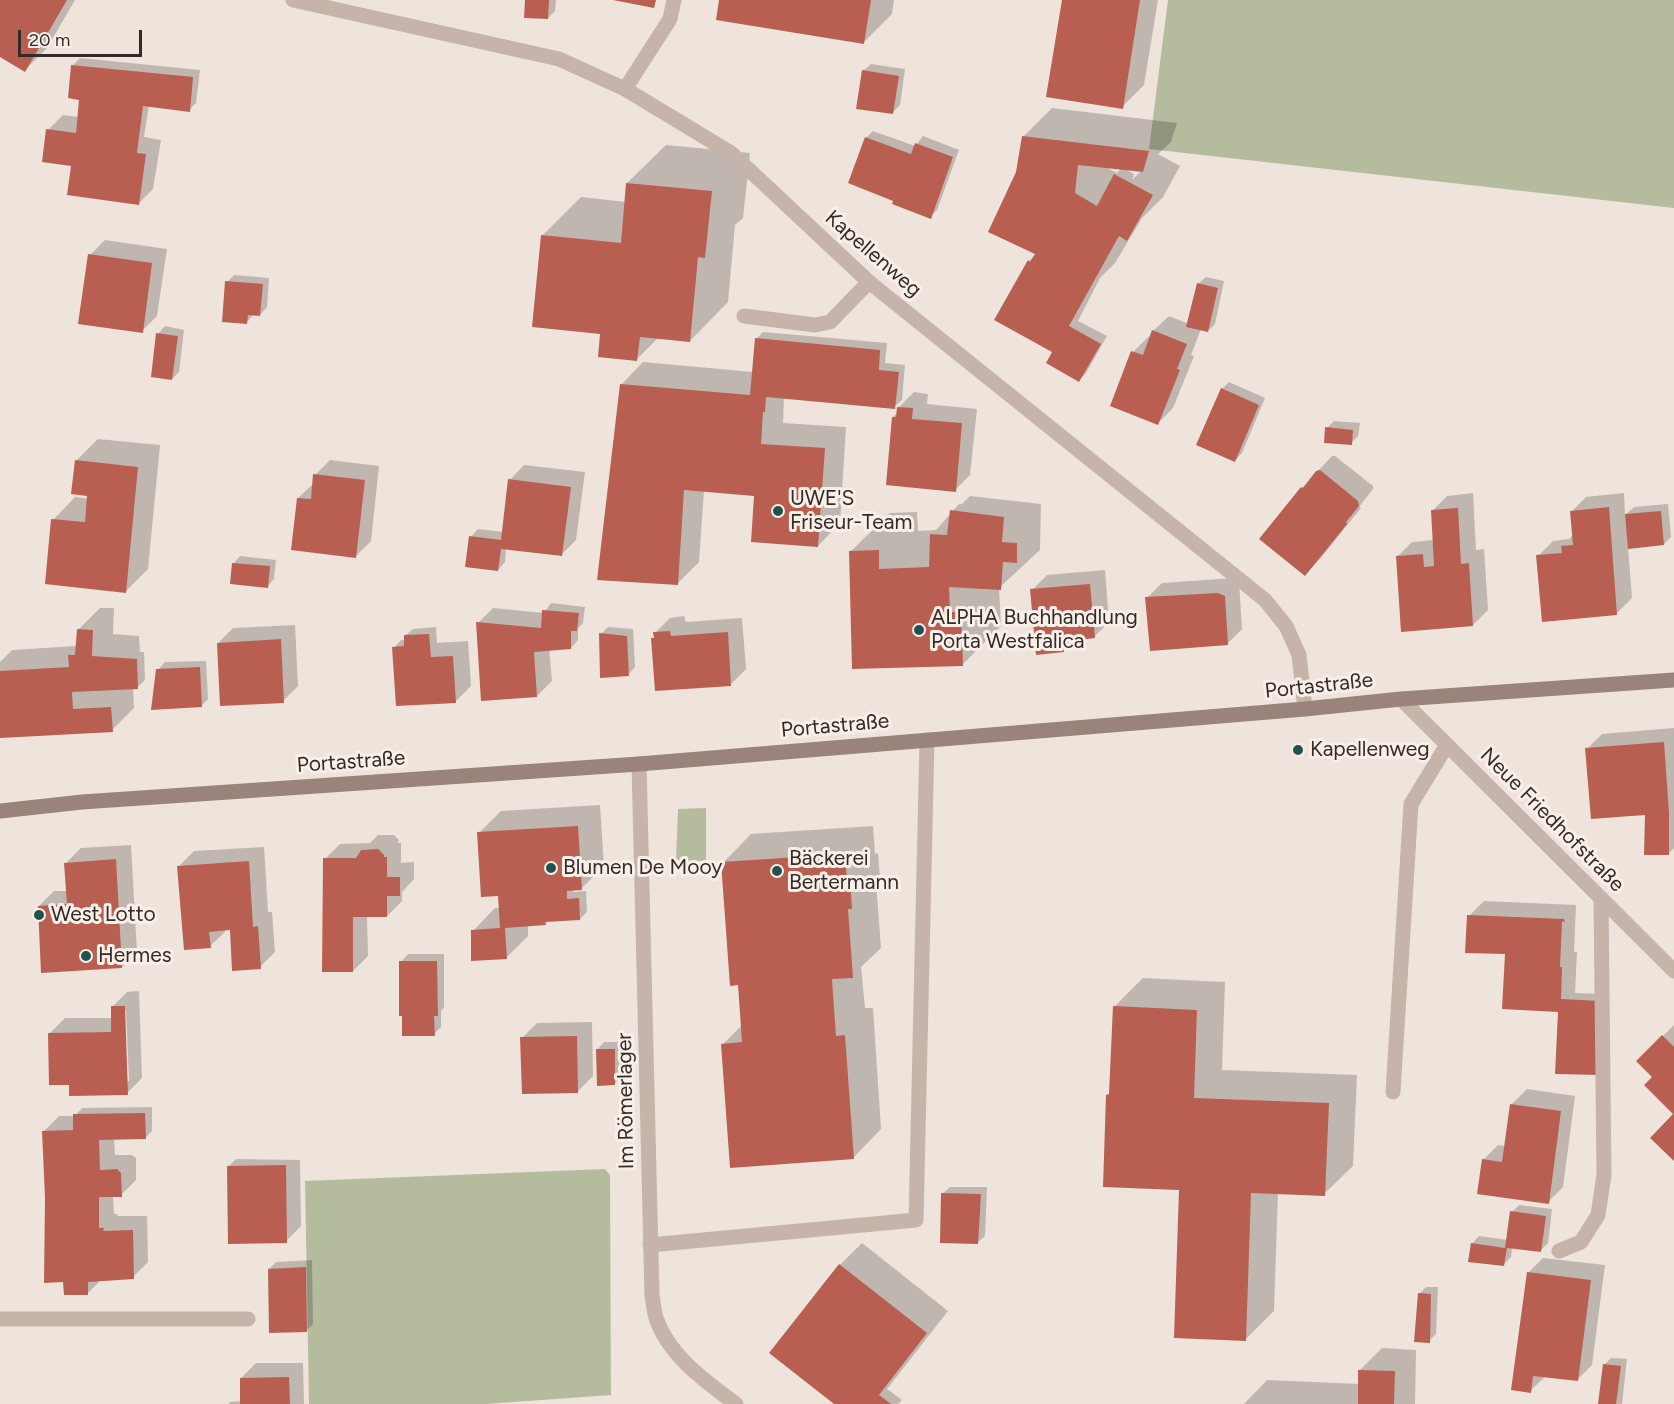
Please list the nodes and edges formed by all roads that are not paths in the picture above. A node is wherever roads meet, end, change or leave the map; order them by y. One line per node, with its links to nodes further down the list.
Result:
1 (293, 0): 3 (street, Kapellenweg)
2 (674, 0): 3 (street)
3 (625, 89): 4 (street, Kapellenweg)
4 (869, 282): 5 (street); 8 (street, Kapellenweg)
5 (744, 316)
6 (1674, 680): 7 (main road, Portastraße)
7 (1401, 699): 8 (main road, Portastraße); 10 (street, Neue Friedhofstraße)
8 (1305, 709): 9 (main road, Portastraße)
9 (927, 740): 11 (main road, Portastraße); 16 (street)
10 (1447, 745): 13 (street, Neue Friedhofstraße); 15 (street)
11 (639, 764): 12 (main road, Portastraße); 16 (street, Im Römerlager)
12 (0, 811)
13 (1601, 898): 14 (street, Neue Friedhofstraße); 17 (street)
14 (1674, 971)
15 (1393, 1092)
16 (650, 1245): 20 (street, Im Römerlager)
17 (1559, 1251)
18 (0, 1319): 19 (street)
19 (248, 1319)
20 (736, 1404)

